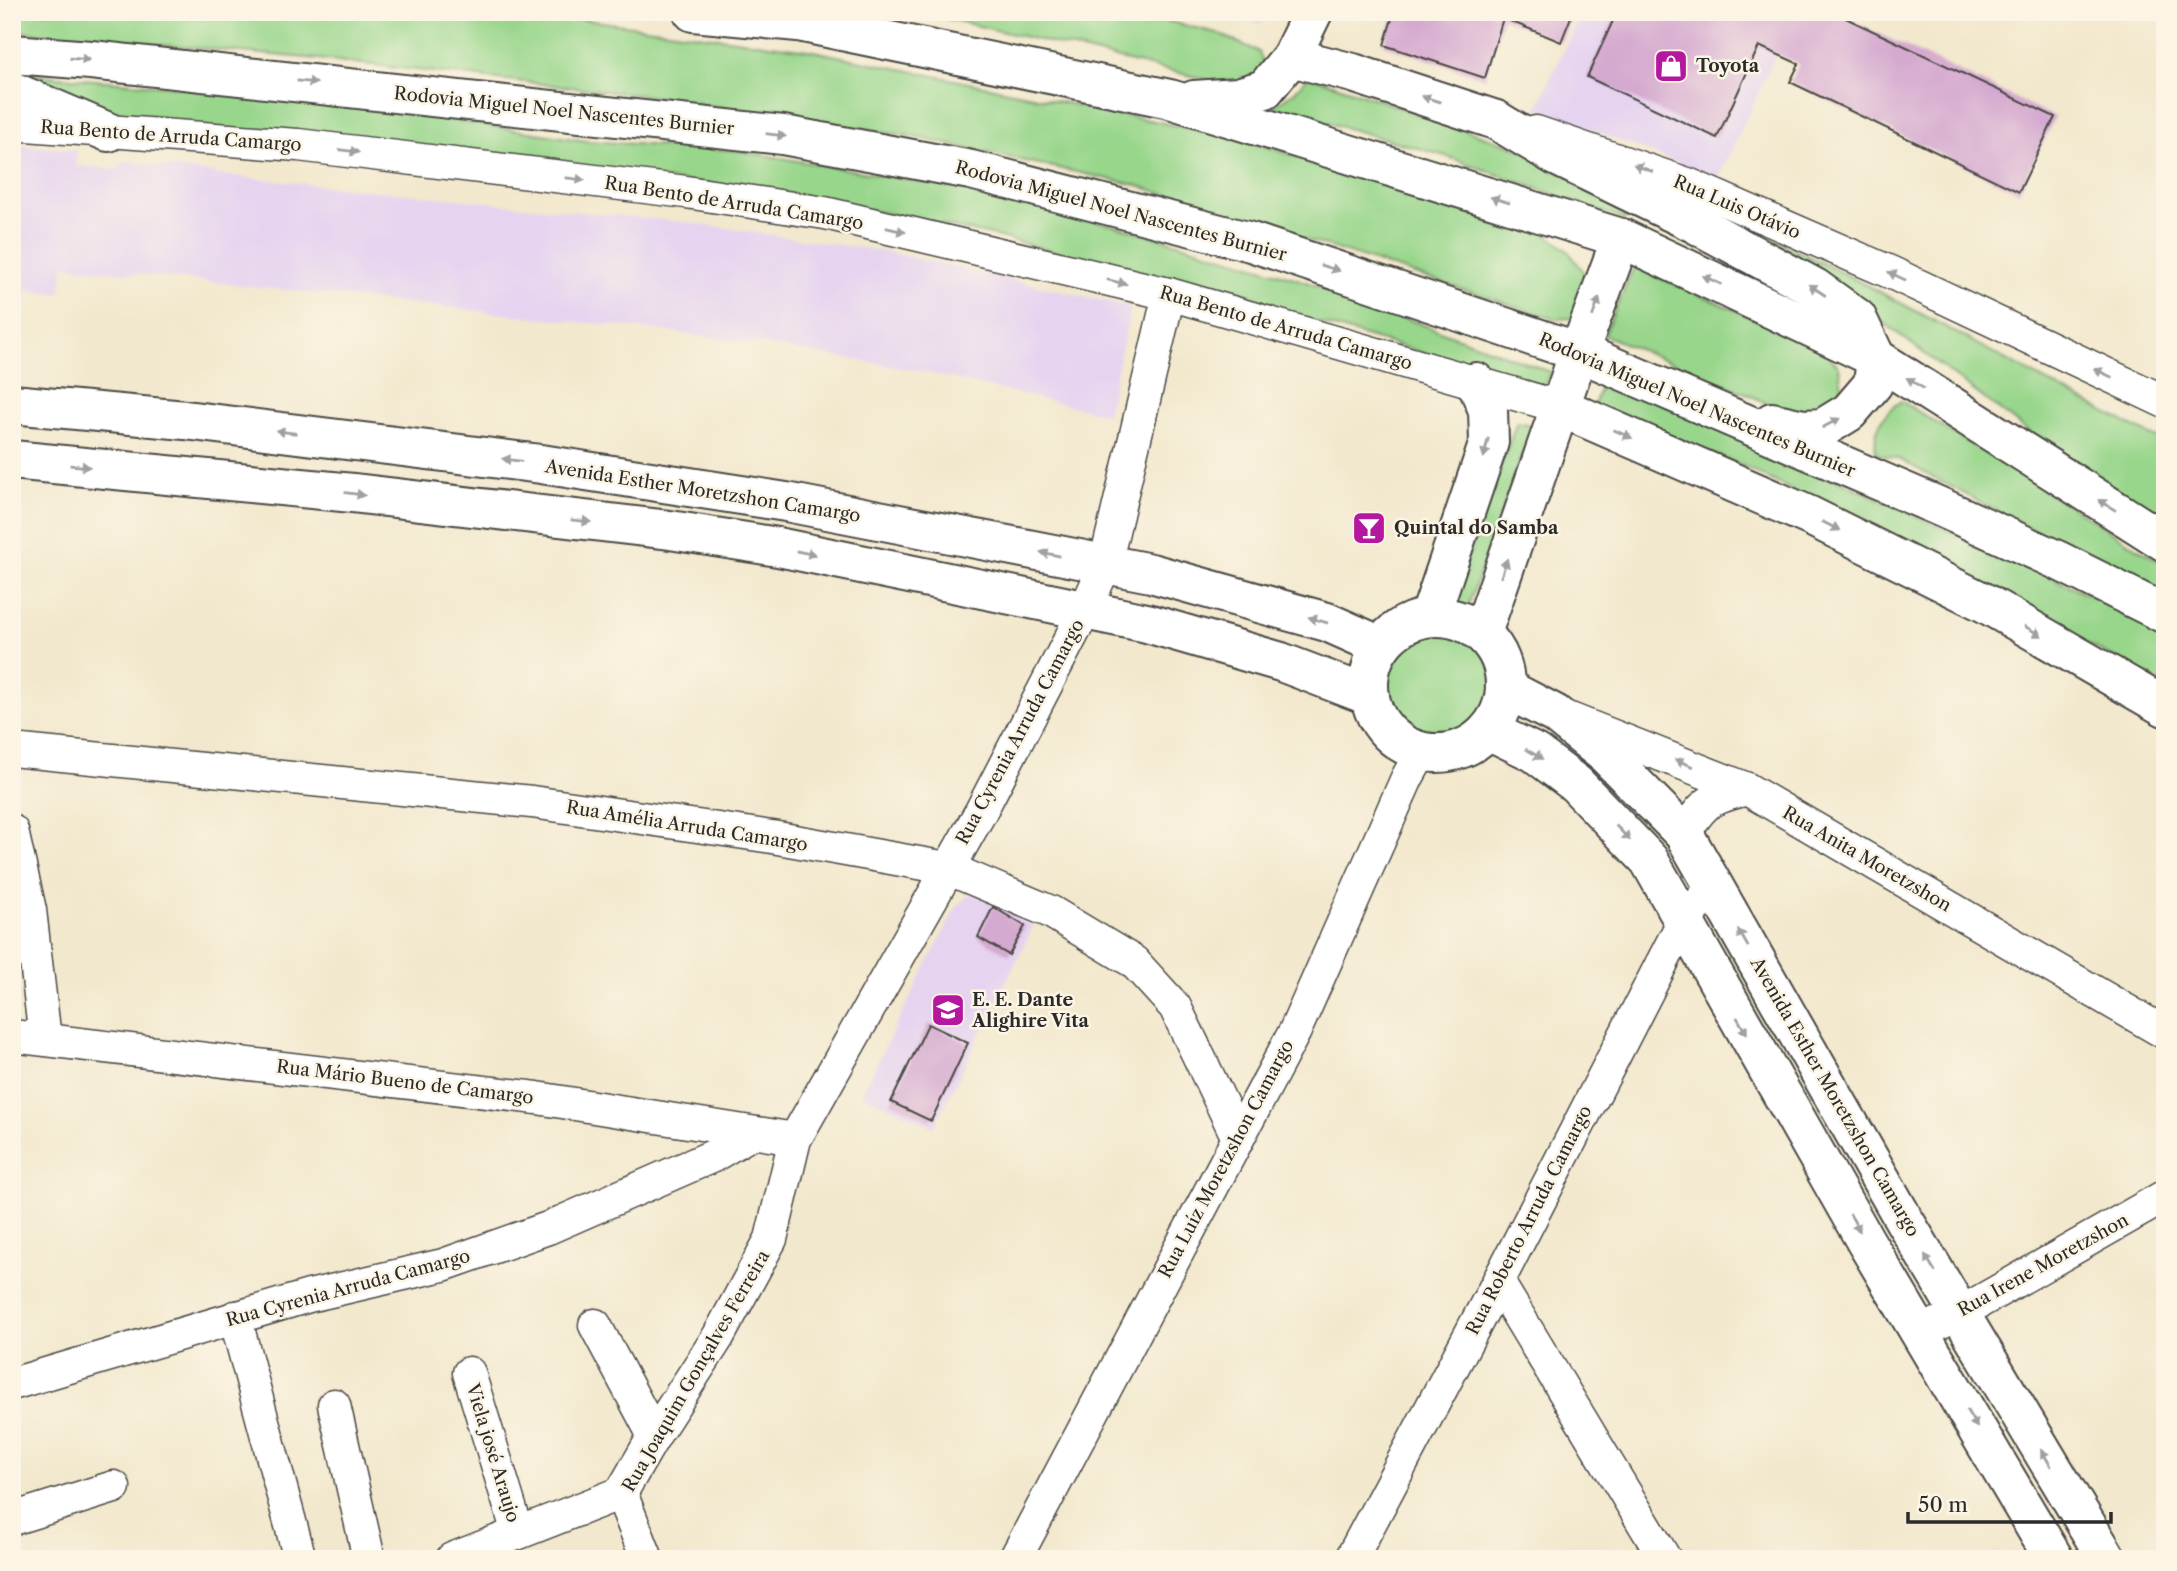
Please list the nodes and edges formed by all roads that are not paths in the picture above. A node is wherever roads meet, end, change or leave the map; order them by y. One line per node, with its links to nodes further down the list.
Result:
1 (693, 12): 8 (main road)
2 (1313, 12): 5 (main road)
3 (1330, 12): 6 (main road)
4 (12, 54): 14 (main road, Rodovia Miguel Noel Nascentes Burnier, one-way to 14)
5 (1291, 57): 6 (main road, Rua Luis Otávio); 8 (main road)
6 (1353, 73): 9 (main road, Rua Luis Otávio, one-way to 6)
7 (12, 91): 11 (main road)
8 (1170, 99): 12 (main road, one-way to 8)
9 (1496, 120): 15 (main road, one-way to 9); 18 (street, Rua Luis Otávio, one-way to 9)
10 (12, 124): 11 (street, Rua Bento de Arruda Camargo)
11 (108, 132): 13 (street, Rua Bento de Arruda Camargo, one-way to 13)
12 (1621, 237): 14 (main road, one-way to 12); 15 (main road, one-way to 12)
13 (1168, 294): 16 (street, Rua Bento de Arruda Camargo); 23 (street, Rua Cyrenia Arruda Camargo)
14 (1579, 352): 17 (main road, Rodovia Miguel Noel Nascentes Burnier); 20 (main road)
15 (1876, 358): 17 (main road, one-way to 15); 22 (main road, one-way to 15)
16 (1476, 383): 20 (street, Rua Bento de Arruda Camargo); 26 (main road, one-way to 26)
17 (1671, 392): 25 (main road, Rodovia Miguel Noel Nascentes Burnier)
18 (2165, 402)
19 (12, 404): 23 (main road, Avenida Esther Moretzshon Camargo, one-way to 19)
20 (1560, 407): 27 (main road, one-way to 20); 31 (main road, one-way to 31)
21 (12, 460): 24 (main road, one-way to 24)
22 (2165, 541)
23 (1105, 565): 24 (street, Rua Cyrenia Arruda Camargo); 28 (main road, Avenida Esther Moretzshon Camargo, one-way to 23)
24 (1086, 608): 30 (main road); 39 (street, Rua Cyrenia Arruda Camargo)
25 (2165, 614)
26 (1430, 616): 27 (main road); 28 (main road)
27 (1482, 633): 29 (main road)
28 (1381, 646): 30 (main road)
29 (1505, 688): 32 (main road, Avenida Esther Moretzshon Camargo); 33 (main road)
30 (1370, 696): 35 (main road)
31 (2165, 707)
32 (1555, 714): 36 (street, Rua Anita Moretzshon, one-way to 32); 38 (main road, Avenida Esther Moretzshon Camargo)
33 (1488, 730): 35 (main road); 41 (main road, one-way to 41)
34 (12, 750): 39 (street, Rua Amélia Arruda Camargo)
35 (1422, 751): 46 (street, Rua Luíz Moretzshon Camargo)
36 (1747, 789): 38 (street); 42 (street, Rua Anita Moretzshon)
37 (12, 831): 44 (street)
38 (1684, 834): 40 (main road, Avenida Esther Moretzshon Camargo)
39 (947, 868): 46 (street, Rua Amélia Arruda Camargo); 47 (street, Rua Cyrenia Arruda Camargo)
40 (1714, 886): 41 (street, Rua Roberto Arruda Camargo); 50 (main road, Avenida Esther Moretzshon Camargo, one-way to 40)
41 (1683, 922): 49 (street, Rua Roberto Arruda Camargo); 53 (main road, one-way to 53)
42 (2165, 1033)
43 (12, 1037): 44 (street, Rua Mário Bueno de Camargo)
44 (45, 1040): 45 (street, Rua Mário Bueno de Camargo)
45 (752, 1133): 47 (street, Rua Mário Bueno de Camargo); 51 (street, Rua Cyrenia Arruda Camargo)
46 (1238, 1138): 62 (street, Rua Luíz Moretzshon Camargo)
47 (795, 1139): 57 (street, Rua Joaquim Gonçalves Ferreira)
48 (2165, 1196): 50 (street, Rua Irene Moretzshon)
49 (1498, 1282): 67 (street, Rua Roberto Arruda Camargo); 68 (street)
50 (1960, 1312): 53 (street, Rua Irene Moretzshon); 70 (main road, Avenida Esther Moretzshon Camargo, one-way to 50)
51 (235, 1317): 55 (street, Rua Cyrenia Arruda Camargo); 63 (street)
52 (595, 1325): 57 (street)
53 (1920, 1332): 69 (main road, one-way to 69)
54 (468, 1373): 61 (street, Viela josé Araujo)
55 (12, 1384)
56 (334, 1405): 64 (street)
57 (654, 1436): 59 (street, Rua Joaquim Gonçalves Ferreira)
58 (114, 1487): 60 (street)
59 (621, 1493): 61 (street); 66 (street, Rua Joaquim Gonçalves Ferreira)
60 (12, 1519)
61 (518, 1533): 65 (street)
62 (1012, 1558)
63 (300, 1559)
64 (369, 1559)
65 (452, 1559)
66 (647, 1559)
67 (1352, 1559)
68 (1665, 1559)
69 (2054, 1559)
70 (2106, 1559)

